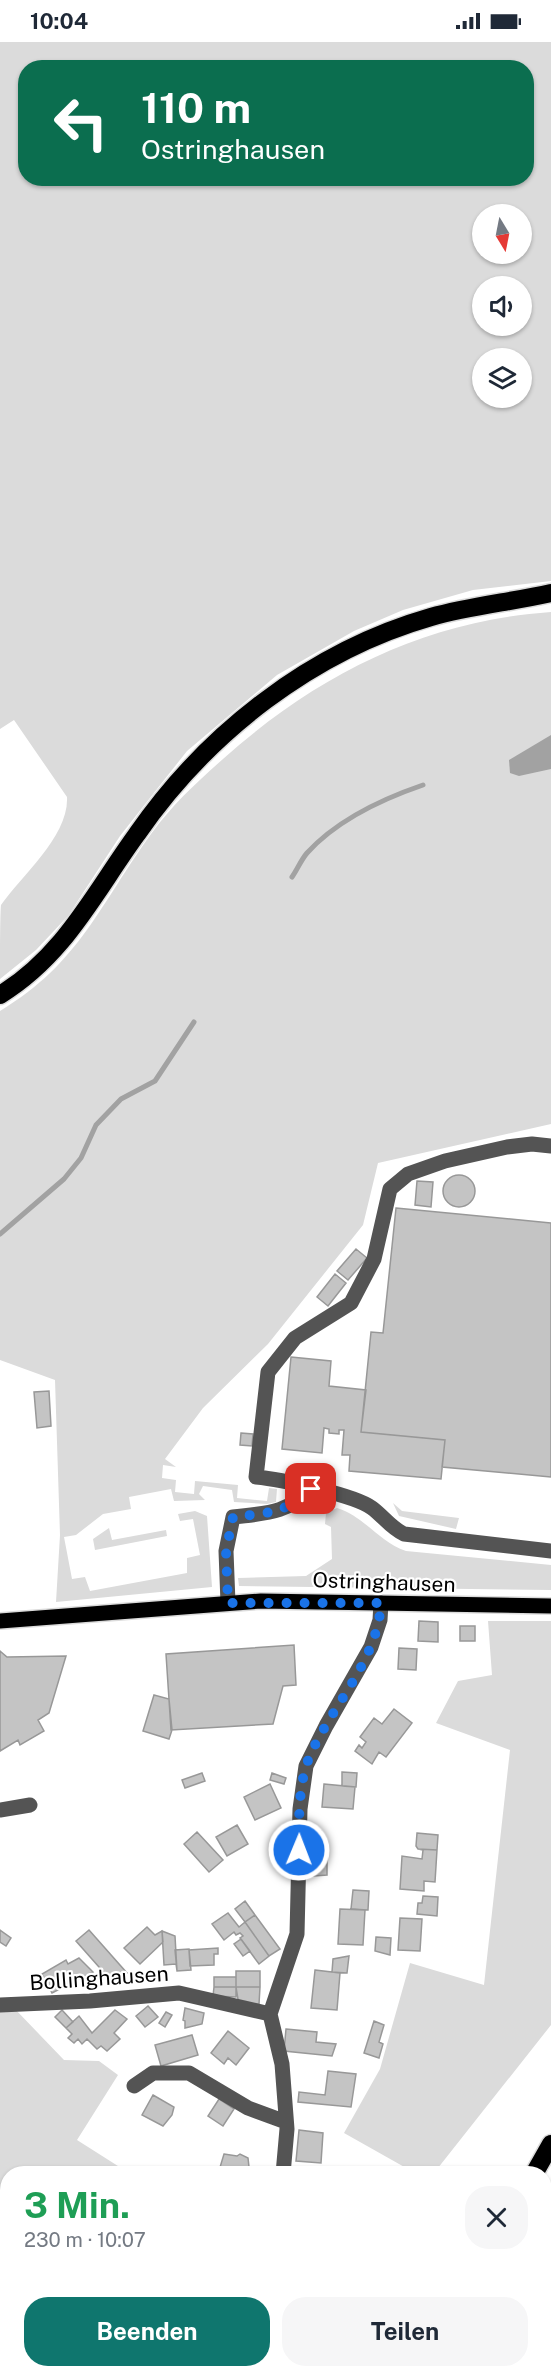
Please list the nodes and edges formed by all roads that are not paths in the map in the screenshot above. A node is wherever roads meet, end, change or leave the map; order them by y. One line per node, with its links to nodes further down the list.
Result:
1 (551, 593): 2 (highway)
2 (522, 599): 3 (highway); 4 (highway)
3 (551, 602)
4 (0, 995)
5 (551, 1146): 6 (street)
6 (311, 1489): 7 (street); 8 (street)
7 (551, 1551)
8 (228, 1603): 9 (main road, Ostringhausen); 11 (main road, Ostringhausen)
9 (381, 1603): 10 (main road, Ostringhausen); 15 (street)
10 (551, 1606)
11 (0, 1621)
12 (30, 1805): 13 (street)
13 (0, 1810)
14 (0, 2005): 15 (street, Bollinghausen)
15 (270, 2014): 17 (street)
16 (134, 2086): 17 (street)
17 (286, 2122): 19 (street)
18 (551, 2144): 20 (highway)
19 (283, 2166)
20 (539, 2166)

